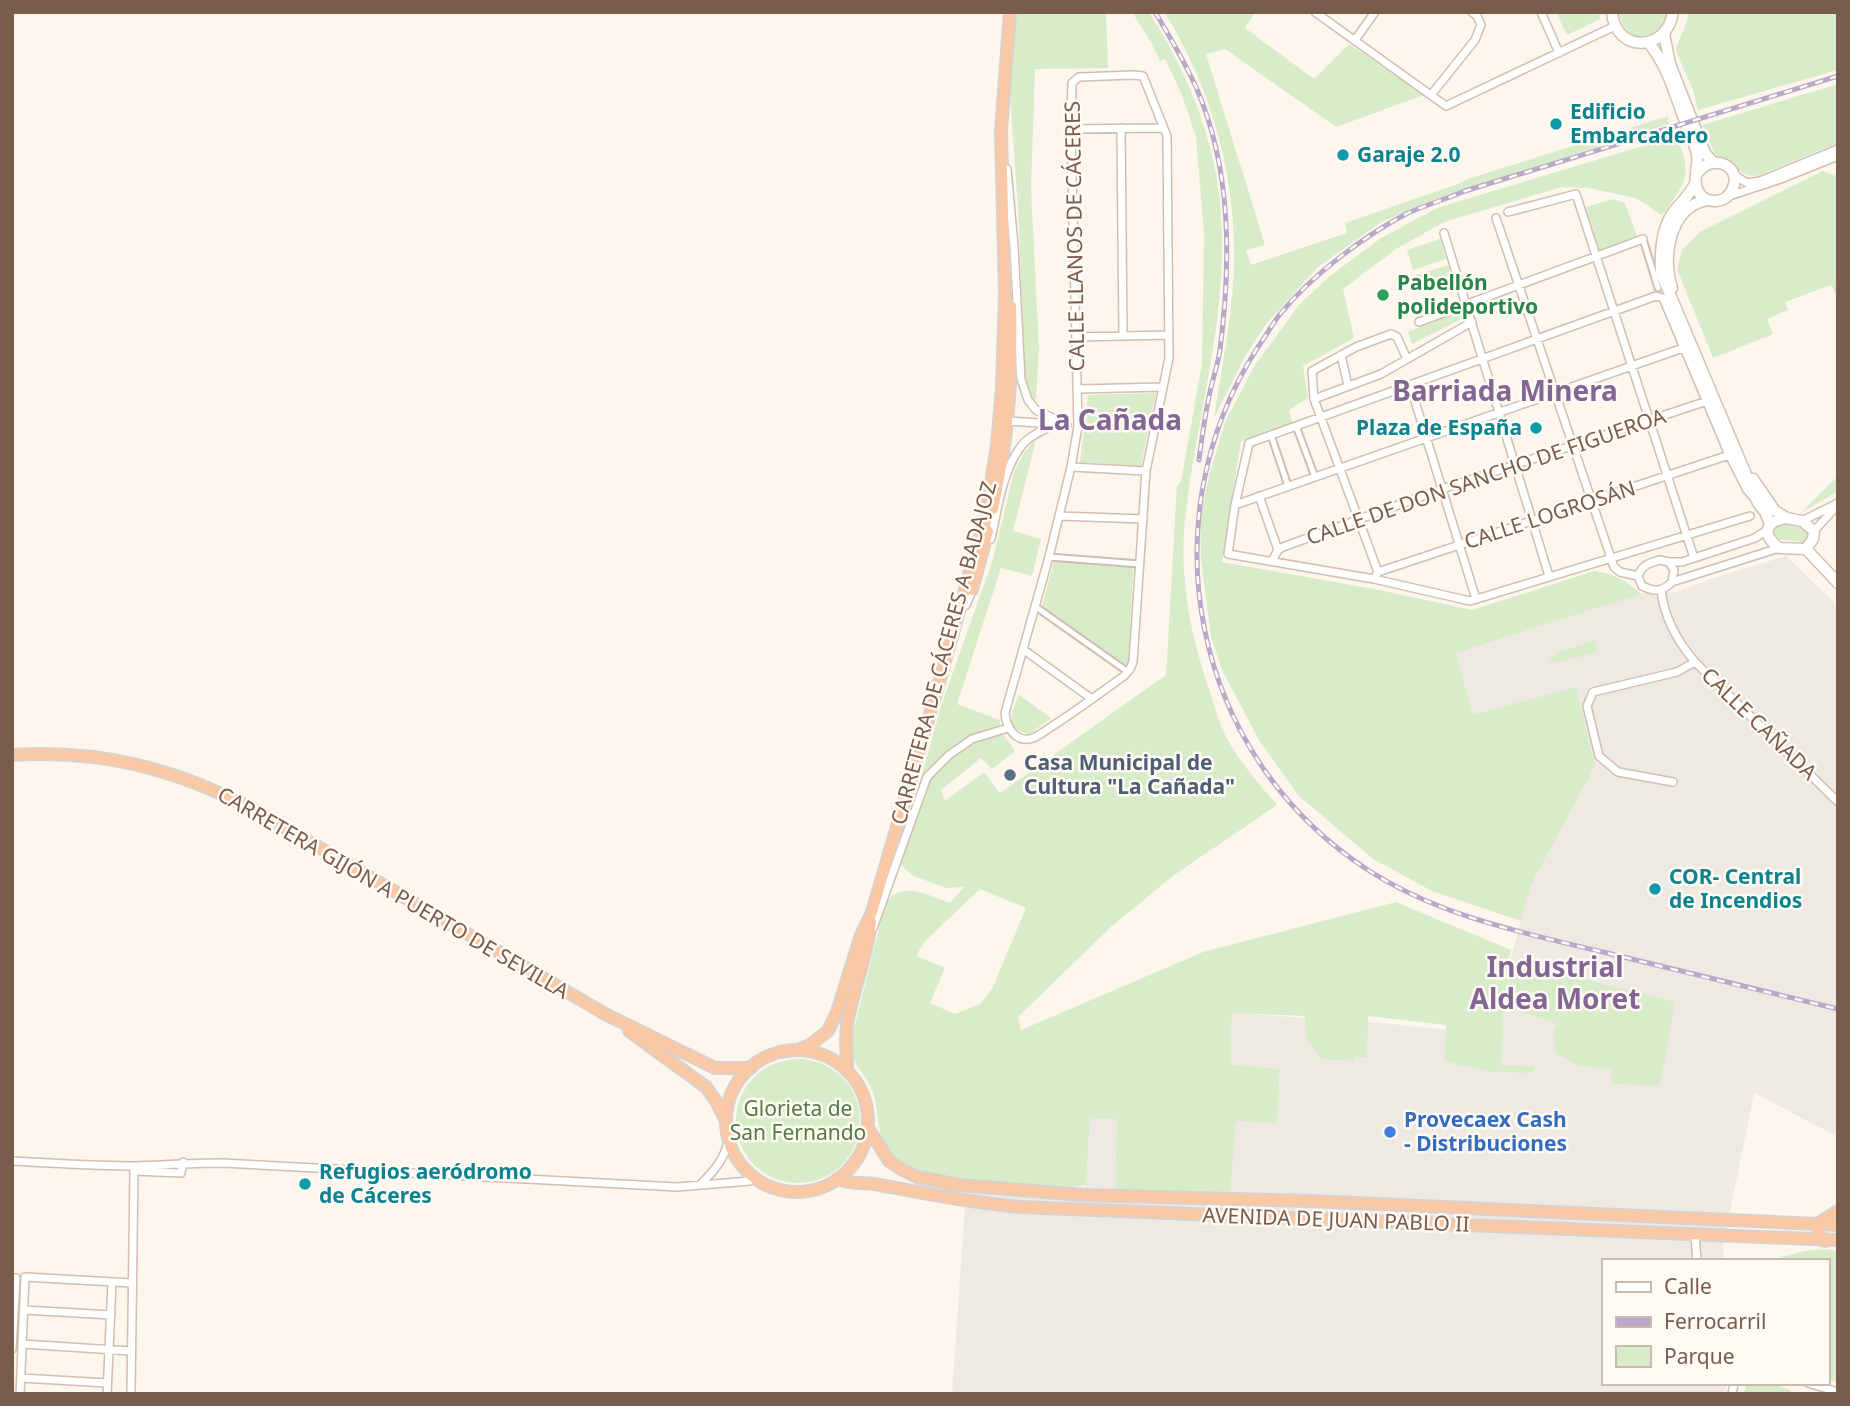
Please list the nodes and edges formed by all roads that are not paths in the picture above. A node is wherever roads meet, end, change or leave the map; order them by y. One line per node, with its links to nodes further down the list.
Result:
1 (1010, 12): 14 (highway, CARRETERA DE CÁCERES A BADAJOZ)
2 (1315, 12): 10 (street)
3 (1375, 12): 10 (street)
4 (1472, 12): 13 (street)
5 (1541, 12): 12 (street)
6 (1612, 12): 8 (main road)
7 (1673, 12): 9 (main road)
8 (1615, 26): 11 (main road); 12 (street)
9 (1664, 34): 11 (main road); 20 (main road)
10 (1355, 40): 13 (street)
11 (1648, 42): 23 (main road)
12 (1559, 52): 13 (street)
13 (1431, 95)
14 (1003, 96): 21 (highway, CARRETERA DE CÁCERES A BADAJOZ); 33 (highway, CARRETERA DE CÁCERES A BADAJOZ)
15 (1121, 128): 16 (street); 17 (street); 39 (street)
16 (1163, 128): 17 (street, CALLE LLANOS DE CÁCERES); 38 (street)
17 (1071, 129): 40 (street, CALLE LLANOS DE CÁCERES)
18 (1838, 149): 22 (street)
19 (1838, 156): 24 (street)
20 (1713, 162): 22 (main road); 23 (main road)
21 (1006, 164): 56 (highway, CARRETERA DE CÁCERES A BADAJOZ); 59 (street)
22 (1734, 175): 24 (main road)
23 (1696, 179): 25 (main road); 76 (main road)
24 (1728, 196): 25 (main road)
25 (1707, 200): 82 (main road)
26 (1508, 212): 30 (street)
27 (1496, 218): 31 (street)
28 (1444, 233): 34 (street)
29 (1643, 239): 30 (street); 32 (street)
30 (1598, 257): 31 (street); 35 (street)
31 (1520, 285): 34 (street); 41 (street)
32 (1658, 288)
33 (1005, 295): 56 (street); 79 (highway, CARRETERA DE CÁCERES A BADAJOZ)
34 (1466, 305): 36 (street); 37 (street)
35 (1614, 311): 41 (street); 42 (street); 46 (street)
36 (1419, 322)
37 (1472, 322): 44 (street); 45 (street)
38 (1169, 335): 39 (street); 49 (street)
39 (1124, 336): 40 (street)
40 (1077, 337): 50 (street, CALLE LLANOS DE CÁCERES)
41 (1538, 339): 44 (street); 51 (street)
42 (1683, 348): 46 (street); 53 (street)
43 (1341, 355): 45 (street); 48 (street); 52 (street)
44 (1483, 358): 47 (street); 54 (street)
45 (1407, 359): 48 (street)
46 (1632, 366): 51 (street); 57 (street)
47 (1410, 385): 55 (street); 63 (street)
48 (1348, 386): 52 (street)
49 (1163, 387): 50 (street); 69 (street)
50 (1078, 389): 60 (street, CALLE LLANOS DE CÁCERES)
51 (1554, 393): 54 (street); 64 (street)
52 (1314, 399): 55 (street)
53 (1707, 401): 57 (street, CALLE DE DON SANCHO DE FIGUEROA); 65 (street)
54 (1500, 412): 63 (street); 66 (street)
55 (1320, 417): 61 (street); 68 (street)
56 (1008, 421): 58 (street); 79 (street); 107 (highway, CARRETERA DE CÁCERES A BADAJOZ)
57 (1650, 421): 64 (street, CALLE DE DON SANCHO DE FIGUEROA); 71 (street)
58 (1055, 424): 59 (street); 107 (street)
59 (1067, 425): 60 (street)
60 (1078, 426): 67 (street, CALLE LLANOS DE CÁCERES)
61 (1296, 426): 62 (street); 70 (street)
62 (1271, 435): 72 (street); 78 (street)
63 (1427, 437): 68 (street); 73 (street)
64 (1573, 447): 66 (street, CALLE DE DON SANCHO DE FIGUEROA); 75 (street)
65 (1729, 455): 71 (street, CALLE LOGROSÁN); 76 (street)
66 (1516, 466): 73 (street, CALLE DE DON SANCHO DE FIGUEROA); 85 (street)
67 (1071, 467): 69 (street); 80 (street, CALLE LLANOS DE CÁCERES)
68 (1339, 468): 70 (street); 84 (street)
69 (1146, 471): 83 (street)
70 (1315, 477): 72 (street)
71 (1668, 477): 75 (street, CALLE LOGROSÁN); 89 (street)
72 (1288, 486): 74 (street)
73 (1442, 489): 84 (street, CALLE DE DON SANCHO DE FIGUEROA); 90 (street)
74 (1259, 496): 78 (street); 93 (street)
75 (1590, 501): 85 (street, CALLE LOGROSÁN); 95 (street)
76 (1758, 503): 87 (main road)
77 (1838, 504): 86 (street); 88 (street)
78 (1236, 505): 97 (street)
79 (986, 514): 112 (highway, CARRETERA DE CÁCERES A BADAJOZ)
80 (1059, 516): 83 (street); 94 (street, CALLE LLANOS DE CÁCERES)
81 (1749, 516): 89 (street)
82 (1787, 518): 86 (main road); 87 (main road)
83 (1143, 519): 99 (street)
84 (1359, 520): 93 (street, CALLE DE DON SANCHO DE FIGUEROA); 100 (street)
85 (1532, 521): 90 (street, CALLE LOGROSÁN); 101 (street)
86 (1802, 522): 88 (main road)
87 (1769, 527): 91 (main road); 96 (street)
88 (1814, 531): 92 (main road)
89 (1687, 536): 95 (street); 96 (street)
90 (1459, 544): 100 (street, CALLE LOGROSÁN); 106 (street)
91 (1779, 548): 92 (main road); 103 (street)
92 (1806, 549): 104 (main road)
93 (1278, 550): 97 (street, CALLE DE DON SANCHO DE FIGUEROA)
94 (1049, 557): 99 (street); 108 (street, CALLE LLANOS DE CÁCERES)
95 (1610, 558): 101 (street); 102 (street)
96 (1694, 558): 98 (street)
97 (1272, 561): 100 (street)
98 (1669, 562): 102 (street); 103 (street)
99 (1140, 564): 111 (street)
100 (1376, 576): 106 (street)
101 (1549, 576): 106 (street)
102 (1638, 576): 105 (street)
103 (1672, 582): 105 (street)
104 (1838, 583)
105 (1661, 590): 110 (street)
106 (1476, 598)
107 (966, 605): 112 (highway, CARRETERA DE CÁCERES A BADAJOZ)
108 (1036, 607): 109 (street, CALLE LLANOS DE CÁCERES); 111 (street)
109 (1024, 650): 113 (street); 114 (street, CALLE LLANOS DE CÁCERES)
110 (1695, 662): 116 (street, CALLE CAÑADA); 117 (street, CALLE CAÑADA)
111 (1128, 672): 113 (street)
112 (937, 690): 118 (highway, CARRETERA DE CÁCERES A BADAJOZ)
113 (1092, 699): 114 (street)
114 (1008, 728): 119 (street)
115 (12, 755): 120 (highway, CARRETERA GIJÓN A PUERTO DE SEVILLA)
116 (1673, 782)
117 (1838, 802)
118 (872, 912): 119 (highway); 121 (highway)
119 (869, 938): 123 (highway)
120 (607, 1015): 122 (highway, CARRETERA GIJÓN A PUERTO DE SEVILLA); 124 (highway, CARRETERA GIJÓN A PUERTO DE SEVILLA)
121 (798, 1050): 122 (highway); 123 (highway)
122 (751, 1068): 124 (highway)
123 (847, 1070): 125 (highway)
124 (727, 1123): 126 (highway)
125 (868, 1128): 130 (highway); 133 (highway, AVENIDA DE JUAN PABLO II)
126 (729, 1138): 129 (highway); 131 (street)
127 (12, 1160): 128 (street)
128 (183, 1162): 131 (street); 142 (street)
129 (753, 1176): 130 (highway); 131 (street)
130 (837, 1179): 135 (highway, AVENIDA DE JUAN PABLO II)
131 (699, 1185)
132 (1838, 1211): 133 (highway)
133 (1819, 1223): 134 (highway, AVENIDA DE JUAN PABLO II); 136 (highway)
134 (1838, 1225)
135 (1695, 1235): 136 (highway, AVENIDA DE JUAN PABLO II); 139 (street)
136 (1818, 1239): 137 (highway, AVENIDA DE JUAN PABLO II); 138 (highway)
137 (1838, 1240)
138 (1838, 1245)
139 (1697, 1259)
140 (12, 1278): 143 (street)
141 (112, 1282): 142 (street); 144 (street); 145 (street)
142 (132, 1283): 149 (street)
143 (13, 1310): 147 (street)
144 (24, 1310): 145 (street); 146 (street)
145 (111, 1315): 148 (street)
146 (22, 1344): 148 (street); 150 (street)
147 (12, 1346)
148 (109, 1351): 149 (street); 151 (street)
149 (131, 1351): 156 (street)
150 (21, 1378): 151 (street); 154 (street)
151 (107, 1383): 155 (street)
152 (1815, 1385): 153 (street)
153 (1838, 1392)
154 (20, 1394)
155 (107, 1394)
156 (131, 1394)

